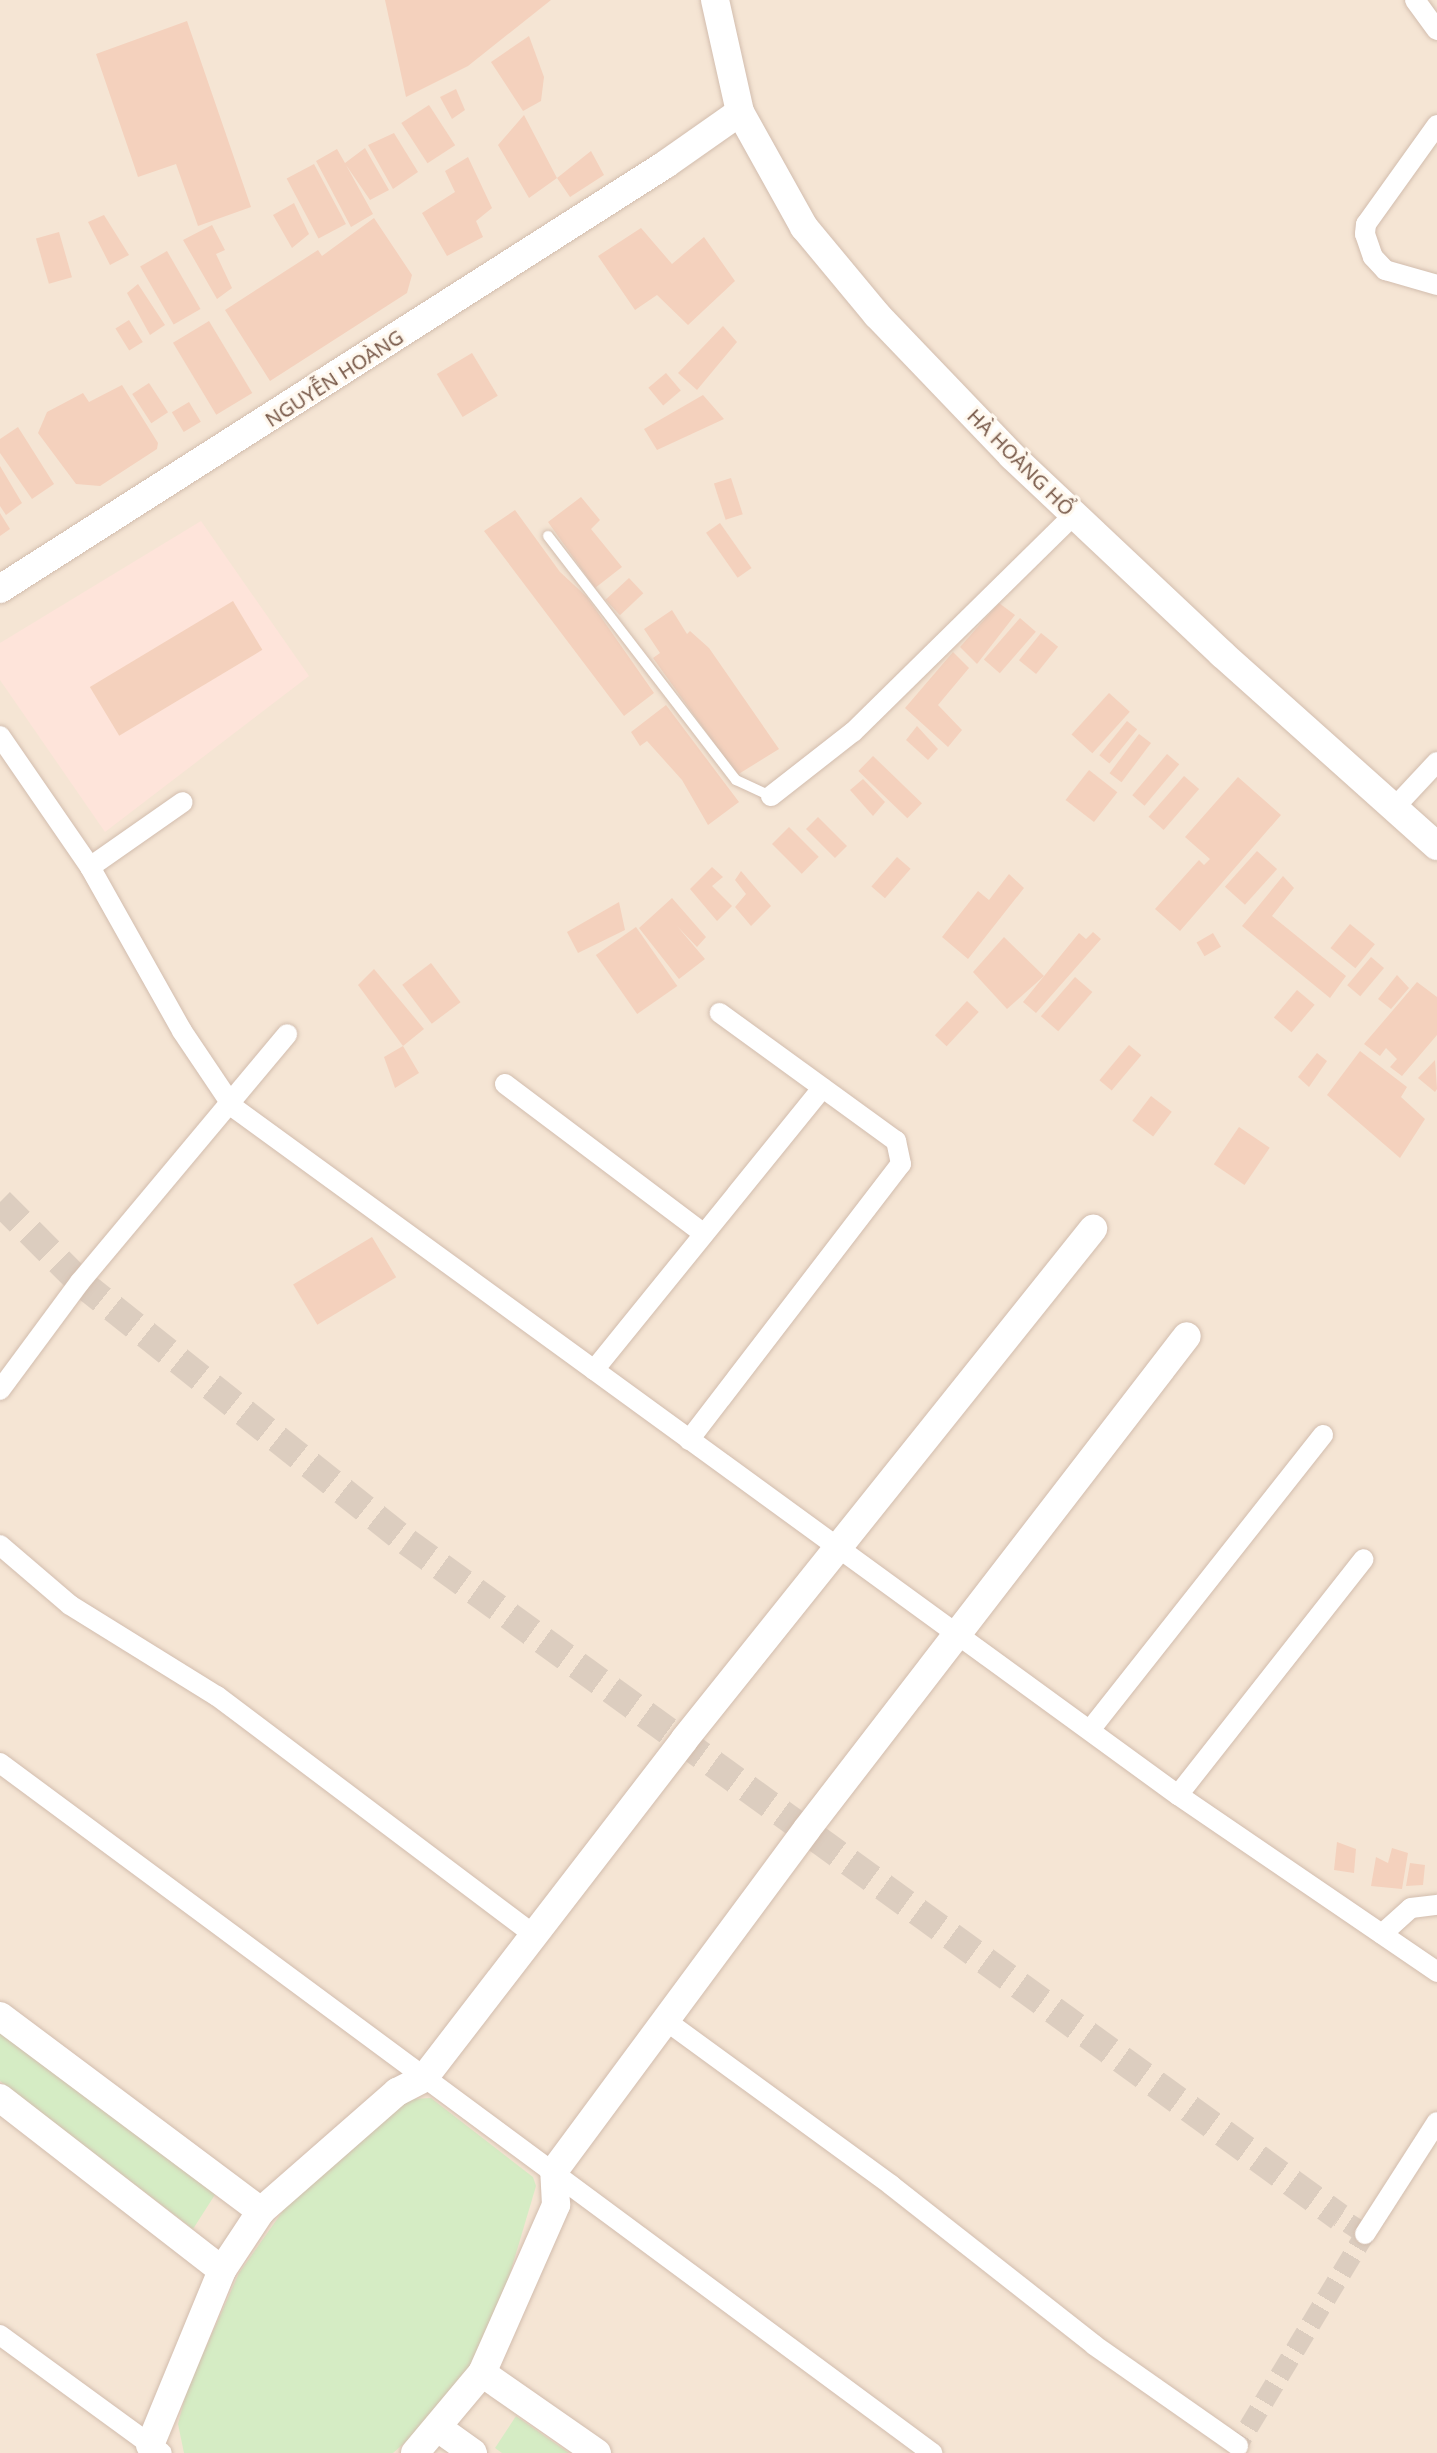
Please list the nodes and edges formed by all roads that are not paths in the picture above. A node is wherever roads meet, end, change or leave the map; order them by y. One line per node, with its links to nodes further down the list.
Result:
1 (715, 0): 4 (street, HÀ HOÀNG HỔ)
2 (1415, 0): 3 (street)
3 (1437, 30)
4 (740, 112): 7 (street, HÀ HOÀNG HỔ); 9 (street, NGUYỄN HOÀNG)
5 (1437, 125): 6 (street)
6 (1437, 285)
7 (1074, 515): 12 (street); 14 (street, HÀ HOÀNG HỔ)
8 (548, 536): 12 (lane)
9 (0, 589)
10 (0, 736): 16 (street)
11 (1437, 762): 14 (street)
12 (771, 796)
13 (183, 802): 16 (street)
14 (1394, 808): 15 (street, HÀ HOÀNG HỔ)
15 (1437, 846)
16 (90, 867): 21 (street)
17 (720, 1013): 20 (street)
18 (287, 1034): 21 (street)
19 (505, 1084): 23 (street)
20 (822, 1088): 23 (street); 28 (street)
21 (231, 1103): 25 (street); 26 (street)
22 (1093, 1229): 30 (street)
23 (704, 1234): 25 (street)
24 (1187, 1336): 32 (street)
25 (594, 1370): 28 (street)
26 (0, 1390)
27 (1323, 1435): 33 (street)
28 (689, 1440): 30 (street)
29 (0, 1545): 37 (street)
30 (838, 1548): 32 (street); 37 (street)
31 (1364, 1559): 35 (street)
32 (956, 1636): 33 (street); 41 (street)
33 (1090, 1730): 35 (street)
34 (0, 1763): 42 (street)
35 (1178, 1795): 38 (street)
36 (1437, 1905): 38 (street)
37 (533, 1934): 42 (street)
38 (1382, 1934): 39 (street)
39 (1437, 1972)
40 (0, 2016): 46 (street)
41 (665, 2020): 45 (street); 52 (street)
42 (424, 2078): 45 (street); 46 (street)
43 (0, 2098): 48 (street)
44 (1437, 2122): 47 (street)
45 (554, 2171): 50 (street); 57 (street)
46 (261, 2211): 48 (street)
47 (1365, 2234)
48 (222, 2270): 53 (street)
49 (0, 2335): 53 (street)
50 (482, 2373): 51 (street); 56 (street)
51 (438, 2428): 54 (street); 55 (street)
52 (1238, 2446)
53 (152, 2450)
54 (415, 2453)
55 (473, 2453)
56 (597, 2453)
57 (932, 2453)

